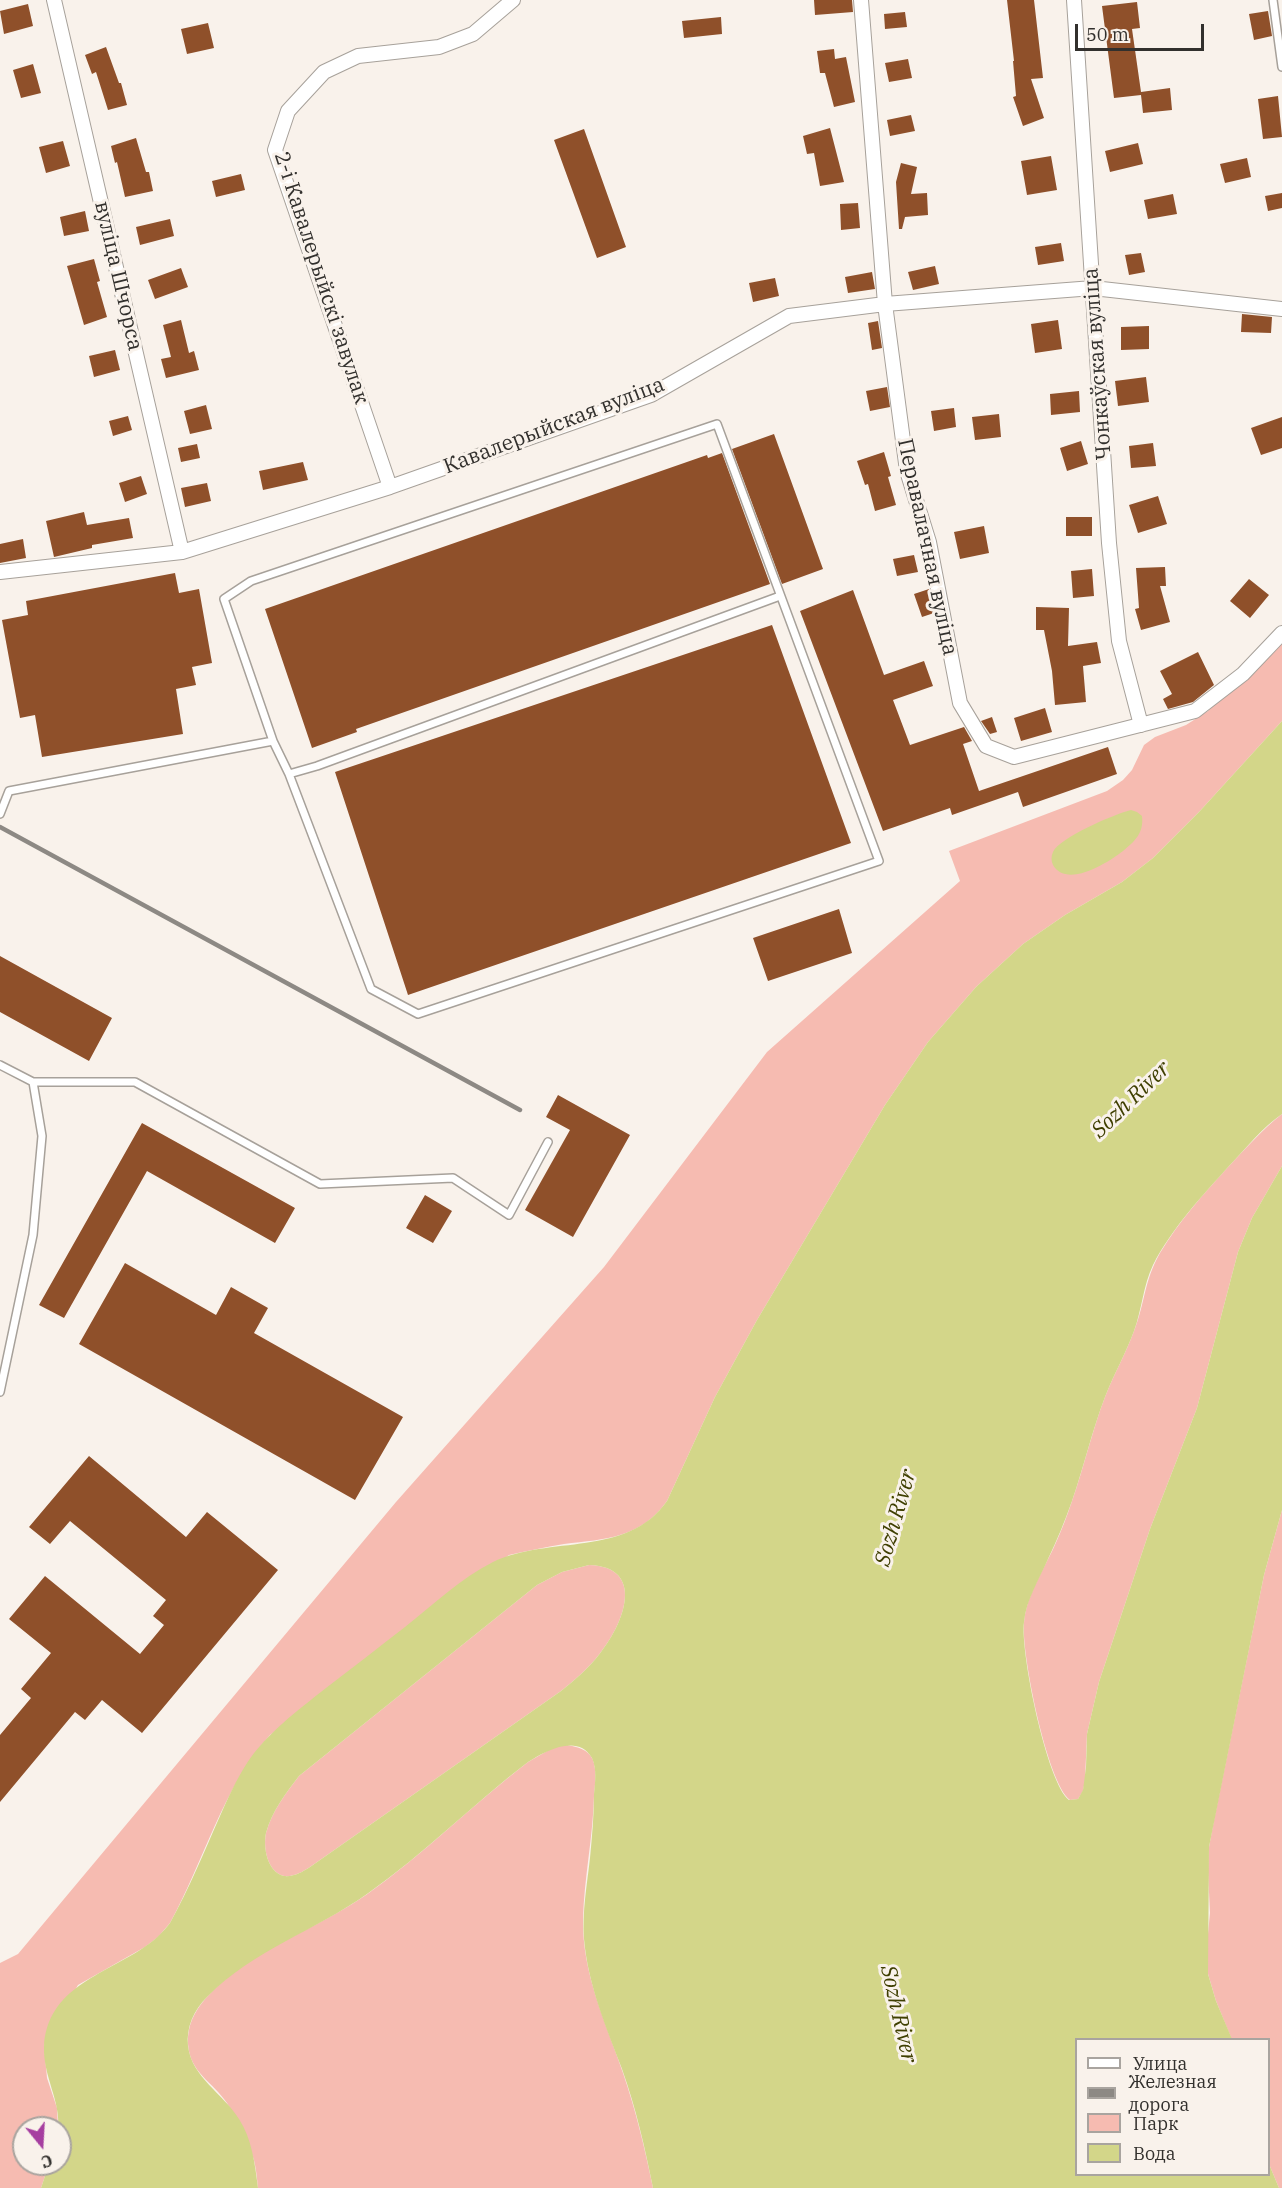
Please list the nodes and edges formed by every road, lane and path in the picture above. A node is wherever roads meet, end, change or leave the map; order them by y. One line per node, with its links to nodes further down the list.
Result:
1 (54, 0): 11 (street, вуліца Шчорса)
2 (513, 0): 10 (street, 2-і Кавалерыйскі завулак)
3 (861, 0): 8 (street, Перавалачная вуліца)
4 (1074, 0): 7 (street, Чонкаўская вуліца)
5 (1273, 0): 6 (lane)
6 (1282, 67)
7 (1093, 288): 8 (street, Кавалерыйская вуліца); 9 (street, Кавалерыйская вуліца); 15 (street, Чонкаўская вуліца)
8 (885, 304): 10 (street, Кавалерыйская вуліца); 15 (street, Перавалачная вуліца)
9 (1282, 309)
10 (390, 487): 11 (street, Кавалерыйская вуліца)
11 (182, 552): 12 (street, Кавалерыйская вуліца)
12 (0, 572)
13 (780, 596): 16 (lane); 17 (lane); 17 (lane)
14 (1282, 633): 15 (street, Перавалачная вуліца)
15 (1141, 725)
16 (273, 741): 17 (lane); 18 (lane)
17 (289, 774)
18 (0, 814)
19 (0, 1065): 20 (lane)
20 (33, 1082): 21 (lane); 22 (lane)
21 (548, 1142)
22 (0, 1392)

